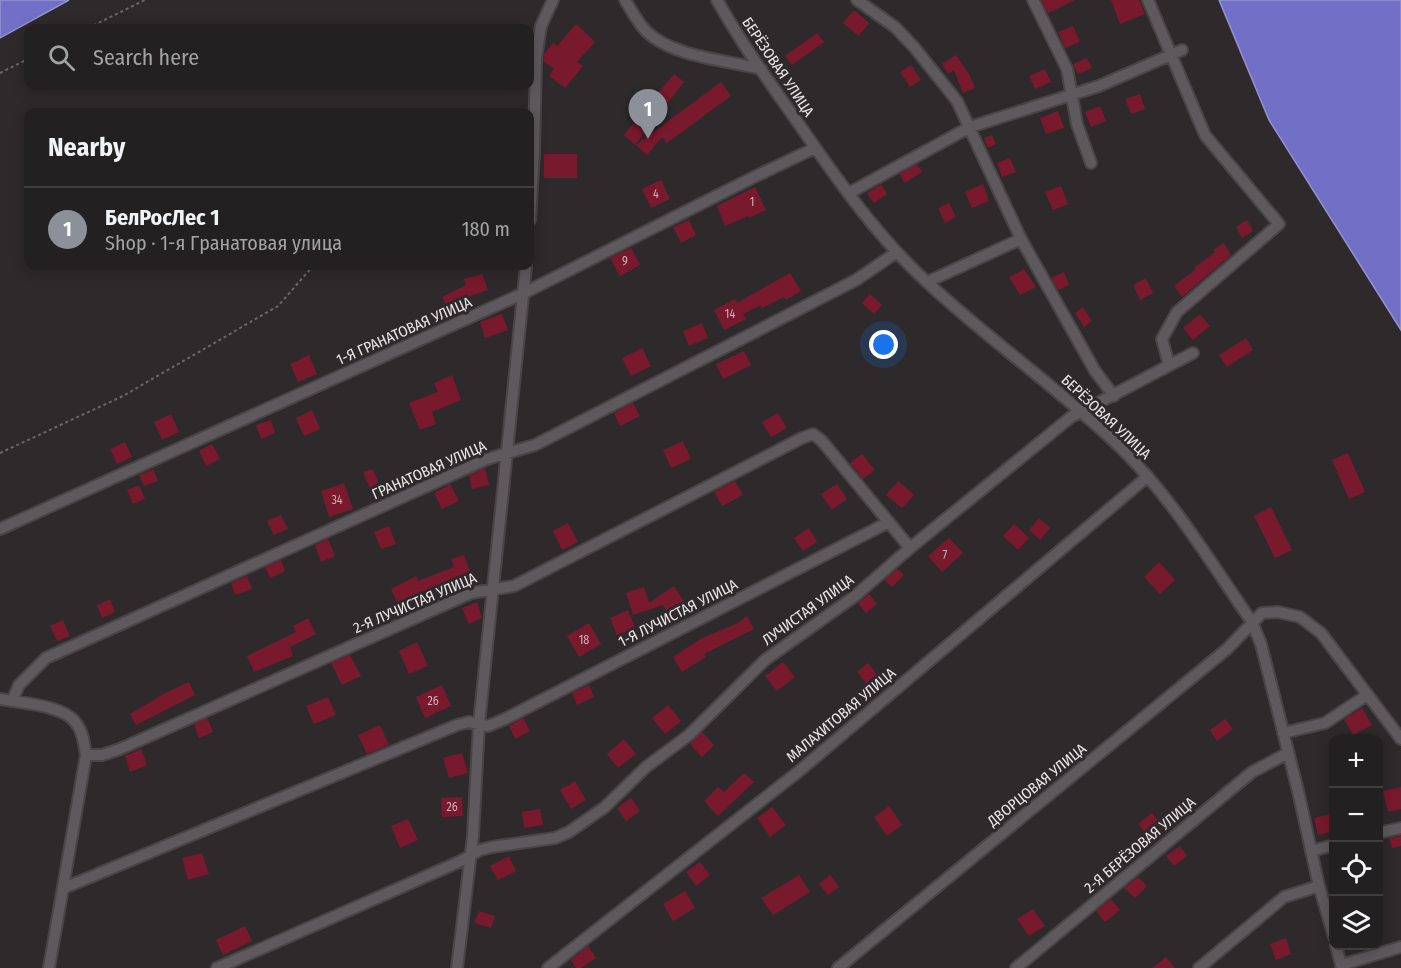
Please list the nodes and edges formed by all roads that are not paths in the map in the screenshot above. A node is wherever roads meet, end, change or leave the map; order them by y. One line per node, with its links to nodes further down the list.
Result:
1 (553, 0): 13 (street)
2 (625, 0): 9 (street)
3 (717, 0): 9 (street, БЕРЁЗОВАЯ УЛИЦА)
4 (857, 0): 11 (street)
5 (1033, 0): 10 (street)
6 (1148, 0): 8 (street)
7 (1182, 50): 8 (street)
8 (1171, 54): 10 (street); 22 (street)
9 (761, 69): 12 (street, БЕРЁЗОВАЯ УЛИЦА)
10 (1073, 95): 11 (street); 14 (street)
11 (970, 127): 15 (street); 16 (street)
12 (815, 148): 15 (street, БЕРЁЗОВАЯ УЛИЦА); 20 (street, 1-Я ГРАНАТОВАЯ УЛИЦА)
13 (534, 152)
14 (1090, 163)
15 (849, 193): 17 (street, БЕРЁЗОВАЯ УЛИЦА)
16 (1021, 239): 19 (street); 23 (street)
17 (897, 252): 19 (street, БЕРЁЗОВАЯ УЛИЦА); 25 (street, ГРАНАТОВАЯ УЛИЦА)
18 (526, 270): 20 (street)
19 (927, 282): 24 (street, БЕРЁЗОВАЯ УЛИЦА)
20 (524, 294): 25 (street); 28 (street, 1-Я ГРАНАТОВАЯ УЛИЦА)
21 (1193, 353): 22 (street, ЛУЧИСТАЯ УЛИЦА)
22 (1169, 365): 23 (street, ЛУЧИСТАЯ УЛИЦА)
23 (1114, 396): 24 (street, ЛУЧИСТАЯ УЛИЦА)
24 (1081, 411): 26 (street, БЕРЁЗОВАЯ УЛИЦА); 29 (street, ЛУЧИСТАЯ УЛИЦА)
25 (508, 453): 30 (street); 34 (street, ГРАНАТОВАЯ УЛИЦА)
26 (1147, 477): 31 (street, БЕРЁЗОВАЯ УЛИЦА); 54 (street, МАЛАХИТОВАЯ УЛИЦА)
27 (889, 522): 29 (street); 30 (street, 2-Я ЛУЧИСТАЯ УЛИЦА); 35 (street, 1-Я ЛУЧИСТАЯ УЛИЦА)
28 (0, 529)
29 (910, 548): 44 (street, ЛУЧИСТАЯ УЛИЦА)
30 (493, 589): 35 (street); 39 (street, 2-Я ЛУЧИСТАЯ УЛИЦА)
31 (1252, 622): 32 (street); 36 (street, БЕРЁЗОВАЯ УЛИЦА); 55 (street, ДВОРЦОВАЯ УЛИЦА)
32 (1367, 695): 36 (street); 37 (street)
33 (0, 699): 34 (street)
34 (12, 701): 39 (street)
35 (479, 724): 44 (street); 46 (street, 1-Я ЛУЧИСТАЯ УЛИЦА)
36 (1283, 733): 38 (street, БЕРЁЗОВАЯ УЛИЦА)
37 (1401, 739)
38 (1288, 753): 43 (street, БЕРЁЗОВАЯ УЛИЦА); 56 (street, 2-Я БЕРЁЗОВАЯ УЛИЦА)
39 (86, 754): 46 (street)
40 (1401, 828): 41 (street)
41 (1383, 832)
42 (1329, 846): 43 (street)
43 (1311, 850): 45 (street, БЕРЁЗОВАЯ УЛИЦА)
44 (470, 855): 52 (street, ЛУЧИСТАЯ УЛИЦА); 53 (street)
45 (1319, 886): 47 (street, БЕРЁЗОВАЯ УЛИЦА); 57 (street)
46 (64, 888): 51 (street)
47 (1329, 920)
48 (1401, 947): 50 (street)
49 (1337, 950): 50 (street)
50 (1342, 966)
51 (49, 968)
52 (217, 968)
53 (457, 968)
54 (548, 968)
55 (838, 968)
56 (1016, 968)
57 (1199, 968)

